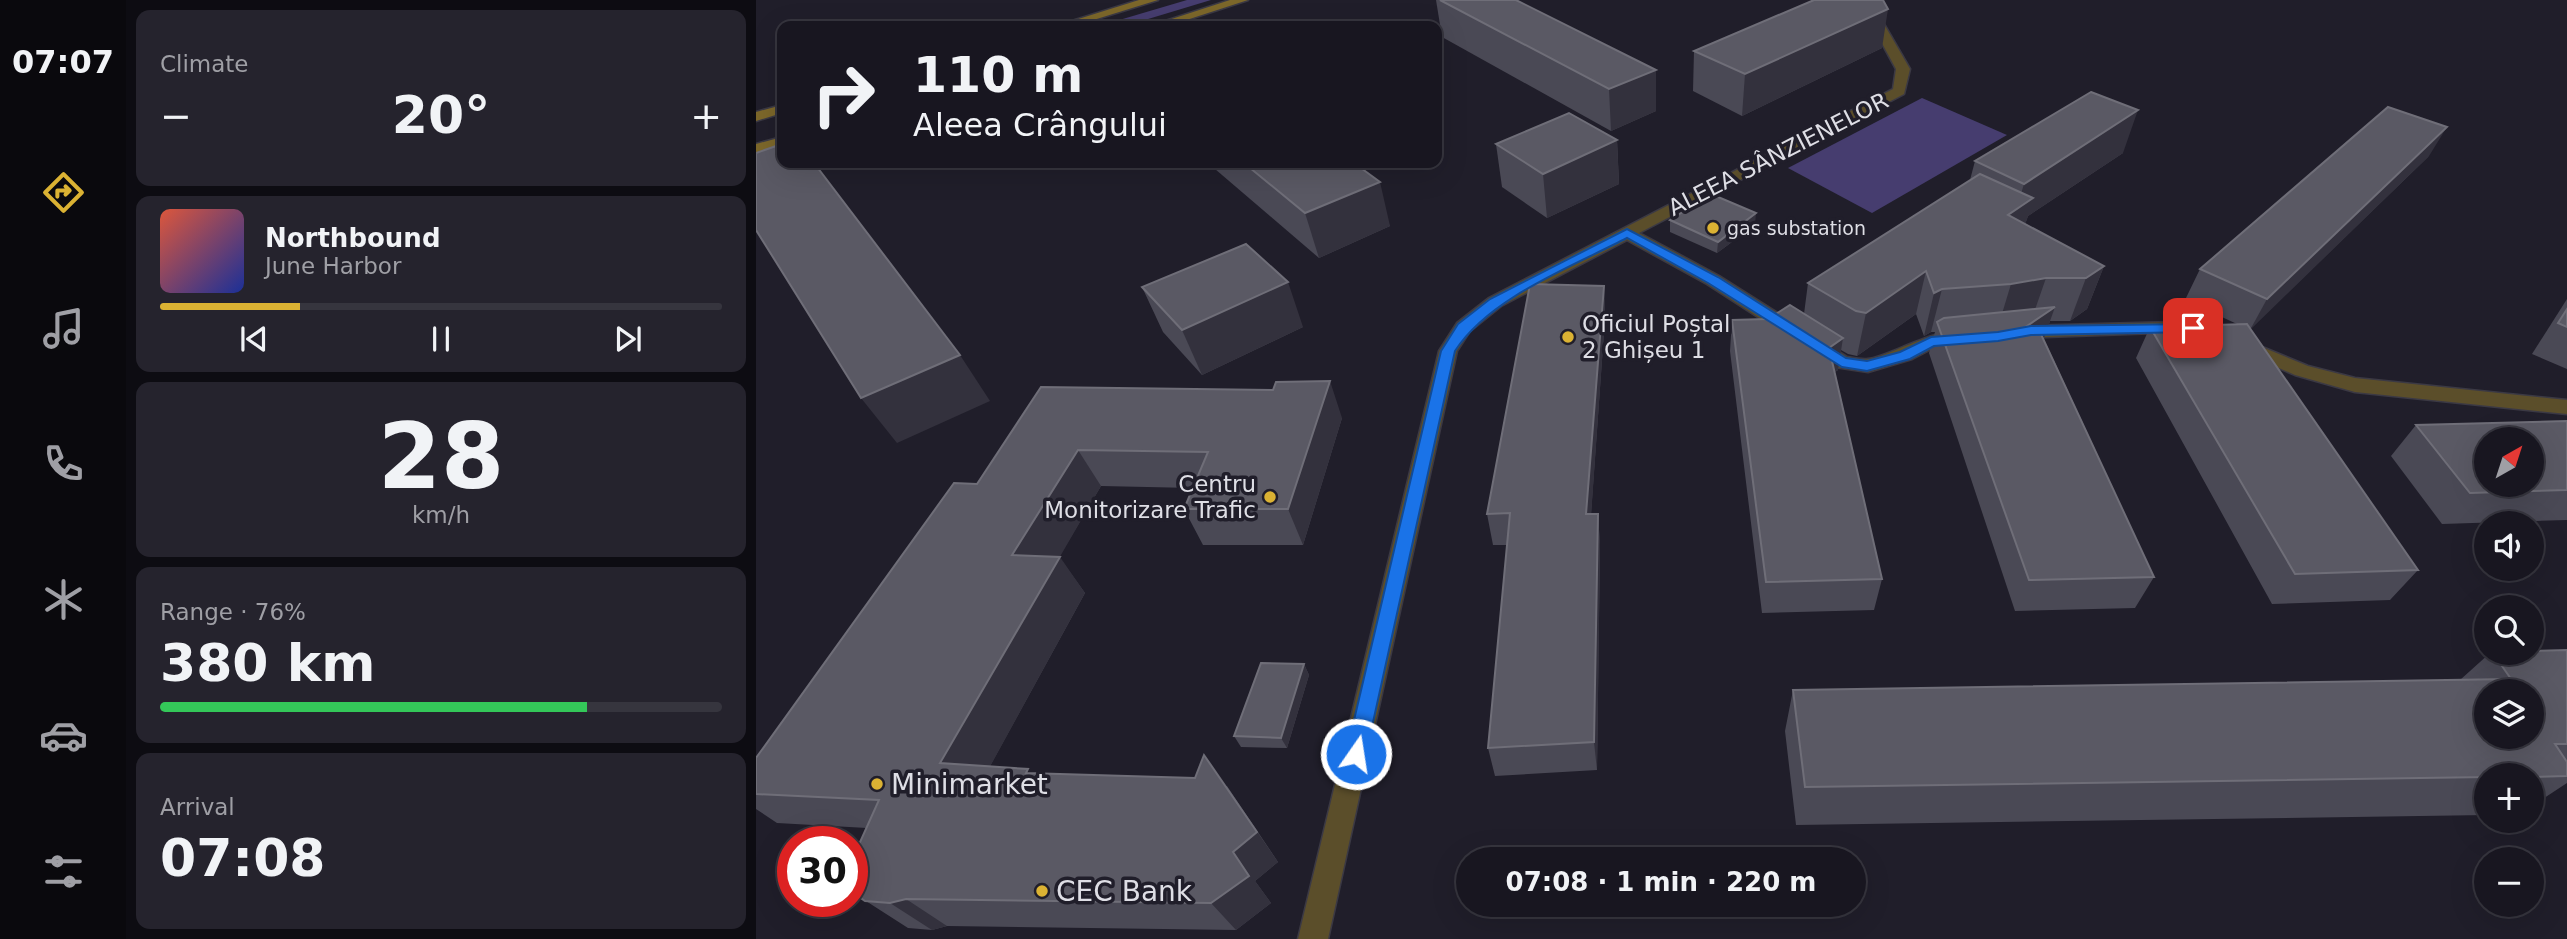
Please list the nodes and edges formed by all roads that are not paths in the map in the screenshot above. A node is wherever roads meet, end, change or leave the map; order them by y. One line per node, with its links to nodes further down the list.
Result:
1 (1152, 0): 4 (main road)
2 (1242, 0): 5 (main road)
3 (1866, 2): 10 (street, ALEEA SÂNZIENELOR)
4 (1079, 21)
5 (1173, 21)
6 (777, 111): 7 (main road)
7 (756, 117)
8 (777, 143): 9 (main road)
9 (756, 149)
10 (1627, 233): 11 (street); 14 (street, ALEEA SÂNZIENELOR)
11 (2193, 328)
12 (2229, 339): 13 (street)
13 (2567, 407)
14 (1313, 939)

